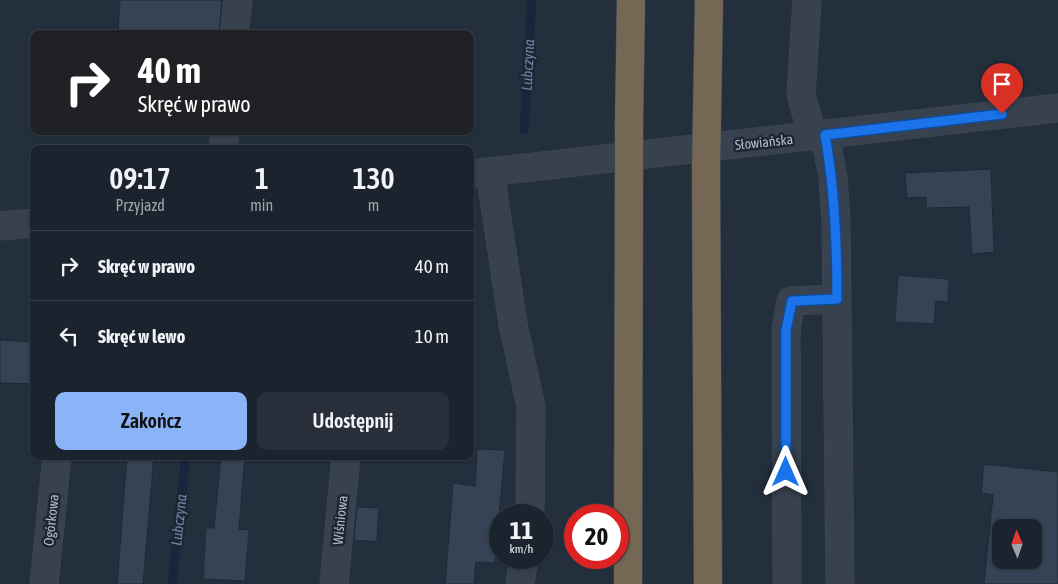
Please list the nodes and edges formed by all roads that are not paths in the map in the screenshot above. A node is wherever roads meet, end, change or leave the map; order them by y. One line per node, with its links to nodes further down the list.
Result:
1 (238, 0): 5 (street)
2 (631, 0): 19 (highway, bridge)
3 (709, 0): 20 (highway, bridge)
4 (806, 0): 7 (street)
5 (234, 30)
6 (1058, 108): 7 (street, Słowiańska)
7 (819, 136): 8 (street, Słowiańska); 11 (street)
8 (480, 173): 14 (street)
9 (30, 222): 10 (street)
10 (0, 226)
11 (837, 299): 21 (street); 22 (street)
12 (57, 460): 16 (street, Ogórkowa)
13 (346, 460): 17 (street, Wiśniowa)
14 (530, 504)
15 (522, 569): 18 (street)
16 (44, 584)
17 (334, 584)
18 (520, 584)
19 (628, 584)
20 (708, 584)
21 (787, 584)
22 (840, 584)

